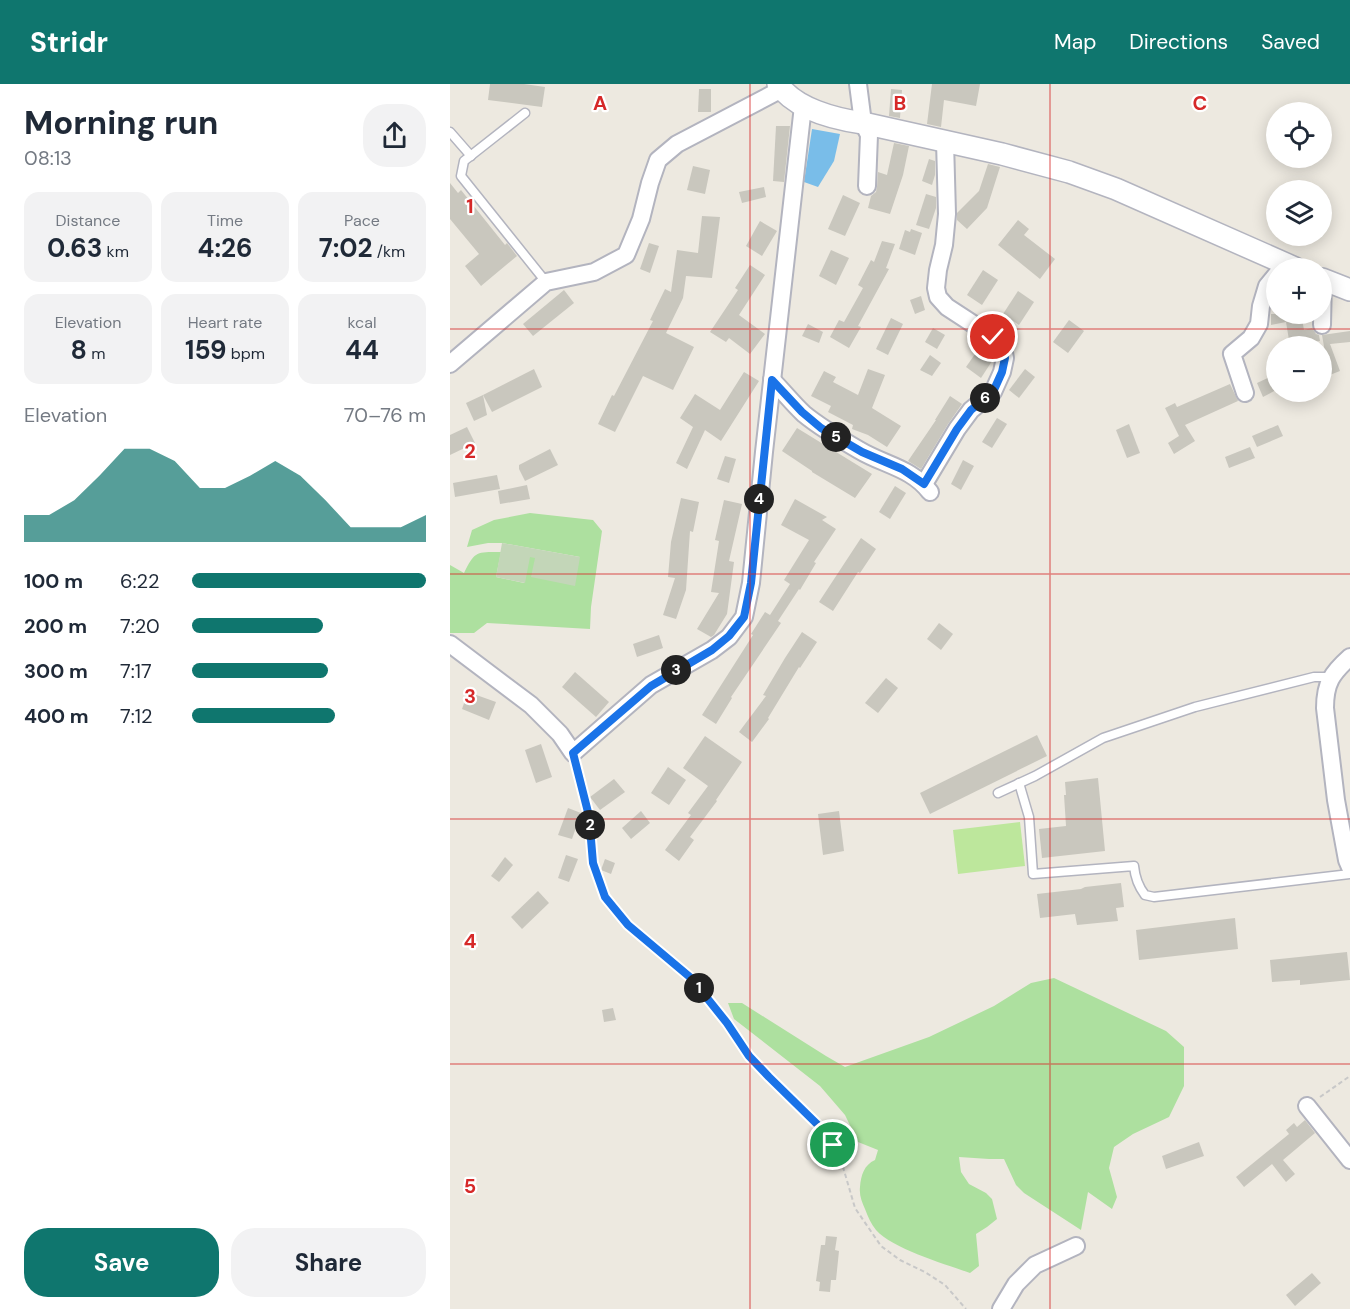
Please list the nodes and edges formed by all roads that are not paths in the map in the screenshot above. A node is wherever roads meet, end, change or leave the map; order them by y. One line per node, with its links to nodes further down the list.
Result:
1 (858, 84): 5 (street)
2 (780, 86): 3 (street); 11 (street)
3 (803, 106): 5 (street); 16 (street)
4 (525, 113): 8 (lane)
5 (863, 123): 7 (street); 9 (street)
6 (450, 132): 8 (lane)
7 (945, 141): 10 (street); 16 (street)
8 (471, 156): 11 (lane)
9 (867, 186)
10 (1266, 260)
11 (546, 282): 15 (street)
12 (1332, 283): 14 (street)
13 (1266, 289): 17 (street)
14 (1350, 290)
15 (450, 364)
16 (772, 380): 18 (street)
17 (1245, 393)
18 (450, 644)
19 (1350, 657): 20 (street)
20 (1332, 677): 21 (lane); 23 (street)
21 (1019, 783): 22 (lane); 24 (lane)
22 (998, 793)
23 (1350, 867)
24 (1350, 874)
25 (1307, 1106): 26 (street)
26 (1350, 1160)
27 (1077, 1246): 28 (street)
28 (1001, 1309)

